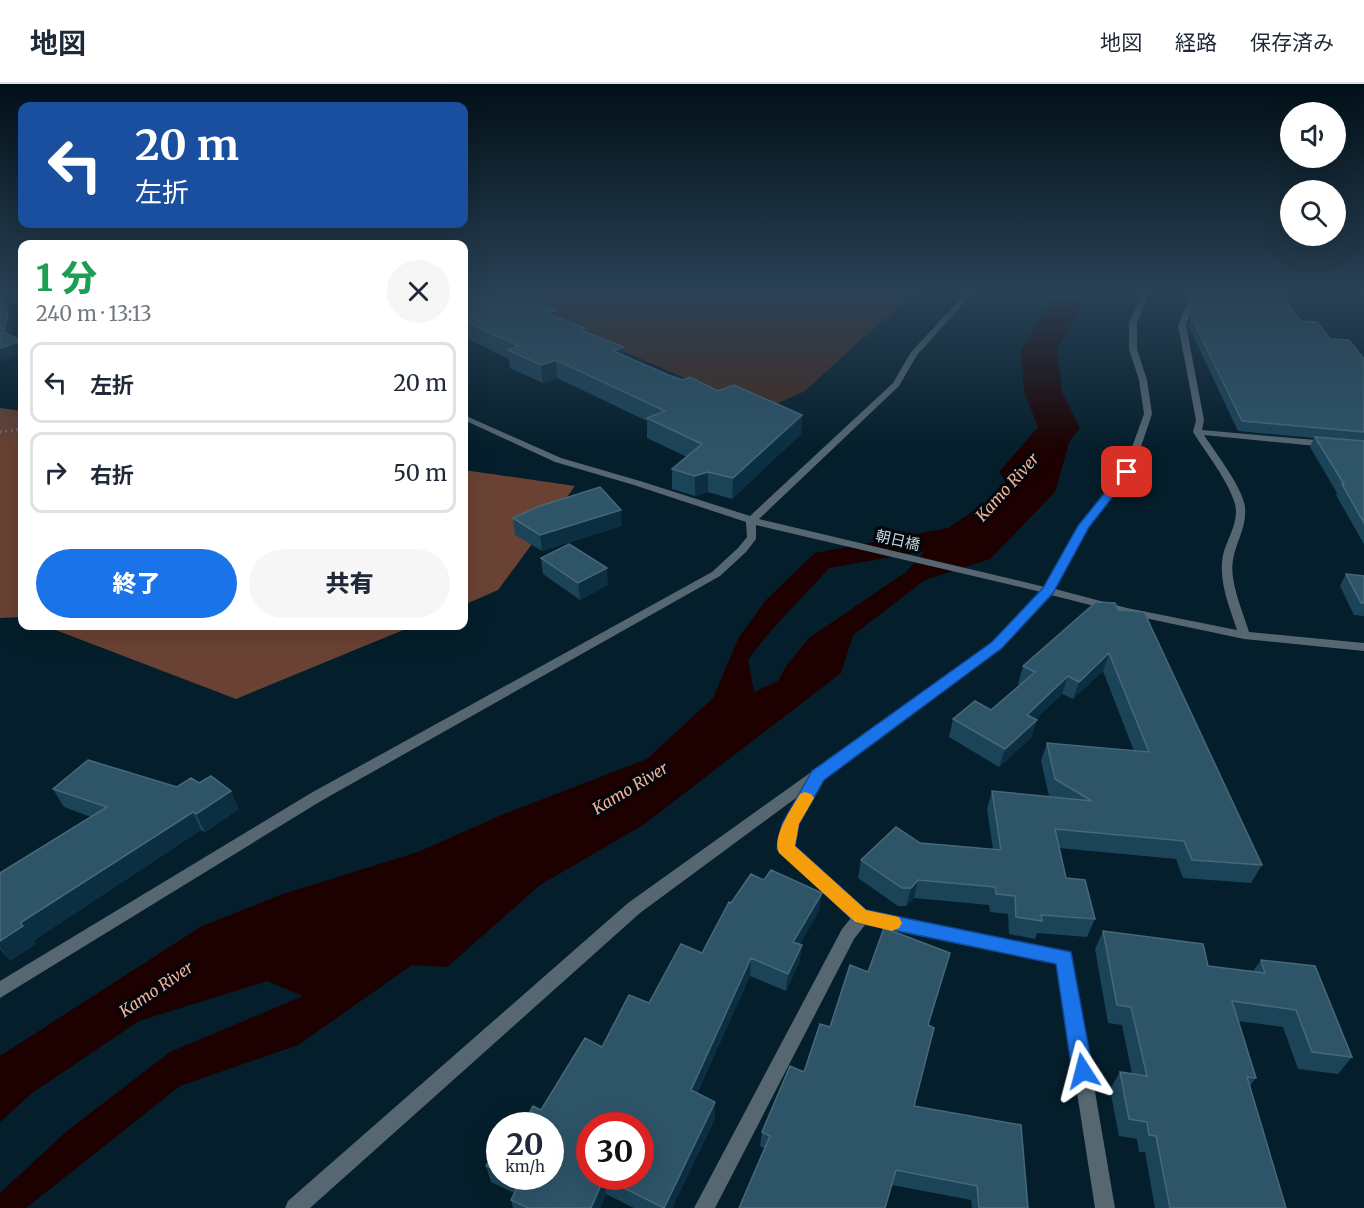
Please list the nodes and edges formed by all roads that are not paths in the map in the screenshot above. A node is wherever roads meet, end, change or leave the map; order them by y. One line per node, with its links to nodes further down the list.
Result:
1 (922, 345): 7 (street)
2 (1133, 345): 8 (street)
3 (1186, 345): 5 (street)
4 (468, 419): 7 (street, 朝日橋)
5 (1197, 432): 6 (street); 9 (street)
6 (1340, 445)
7 (751, 521): 8 (street, 朝日橋); 13 (street)
8 (1049, 590): 9 (street, 朝日橋); 11 (street)
9 (1244, 634): 10 (street, 朝日橋)
10 (1364, 647)
11 (818, 776): 12 (street); 14 (street)
12 (861, 917): 15 (street); 16 (street)
13 (0, 990)
14 (295, 1208)
15 (704, 1208)
16 (1105, 1208)

